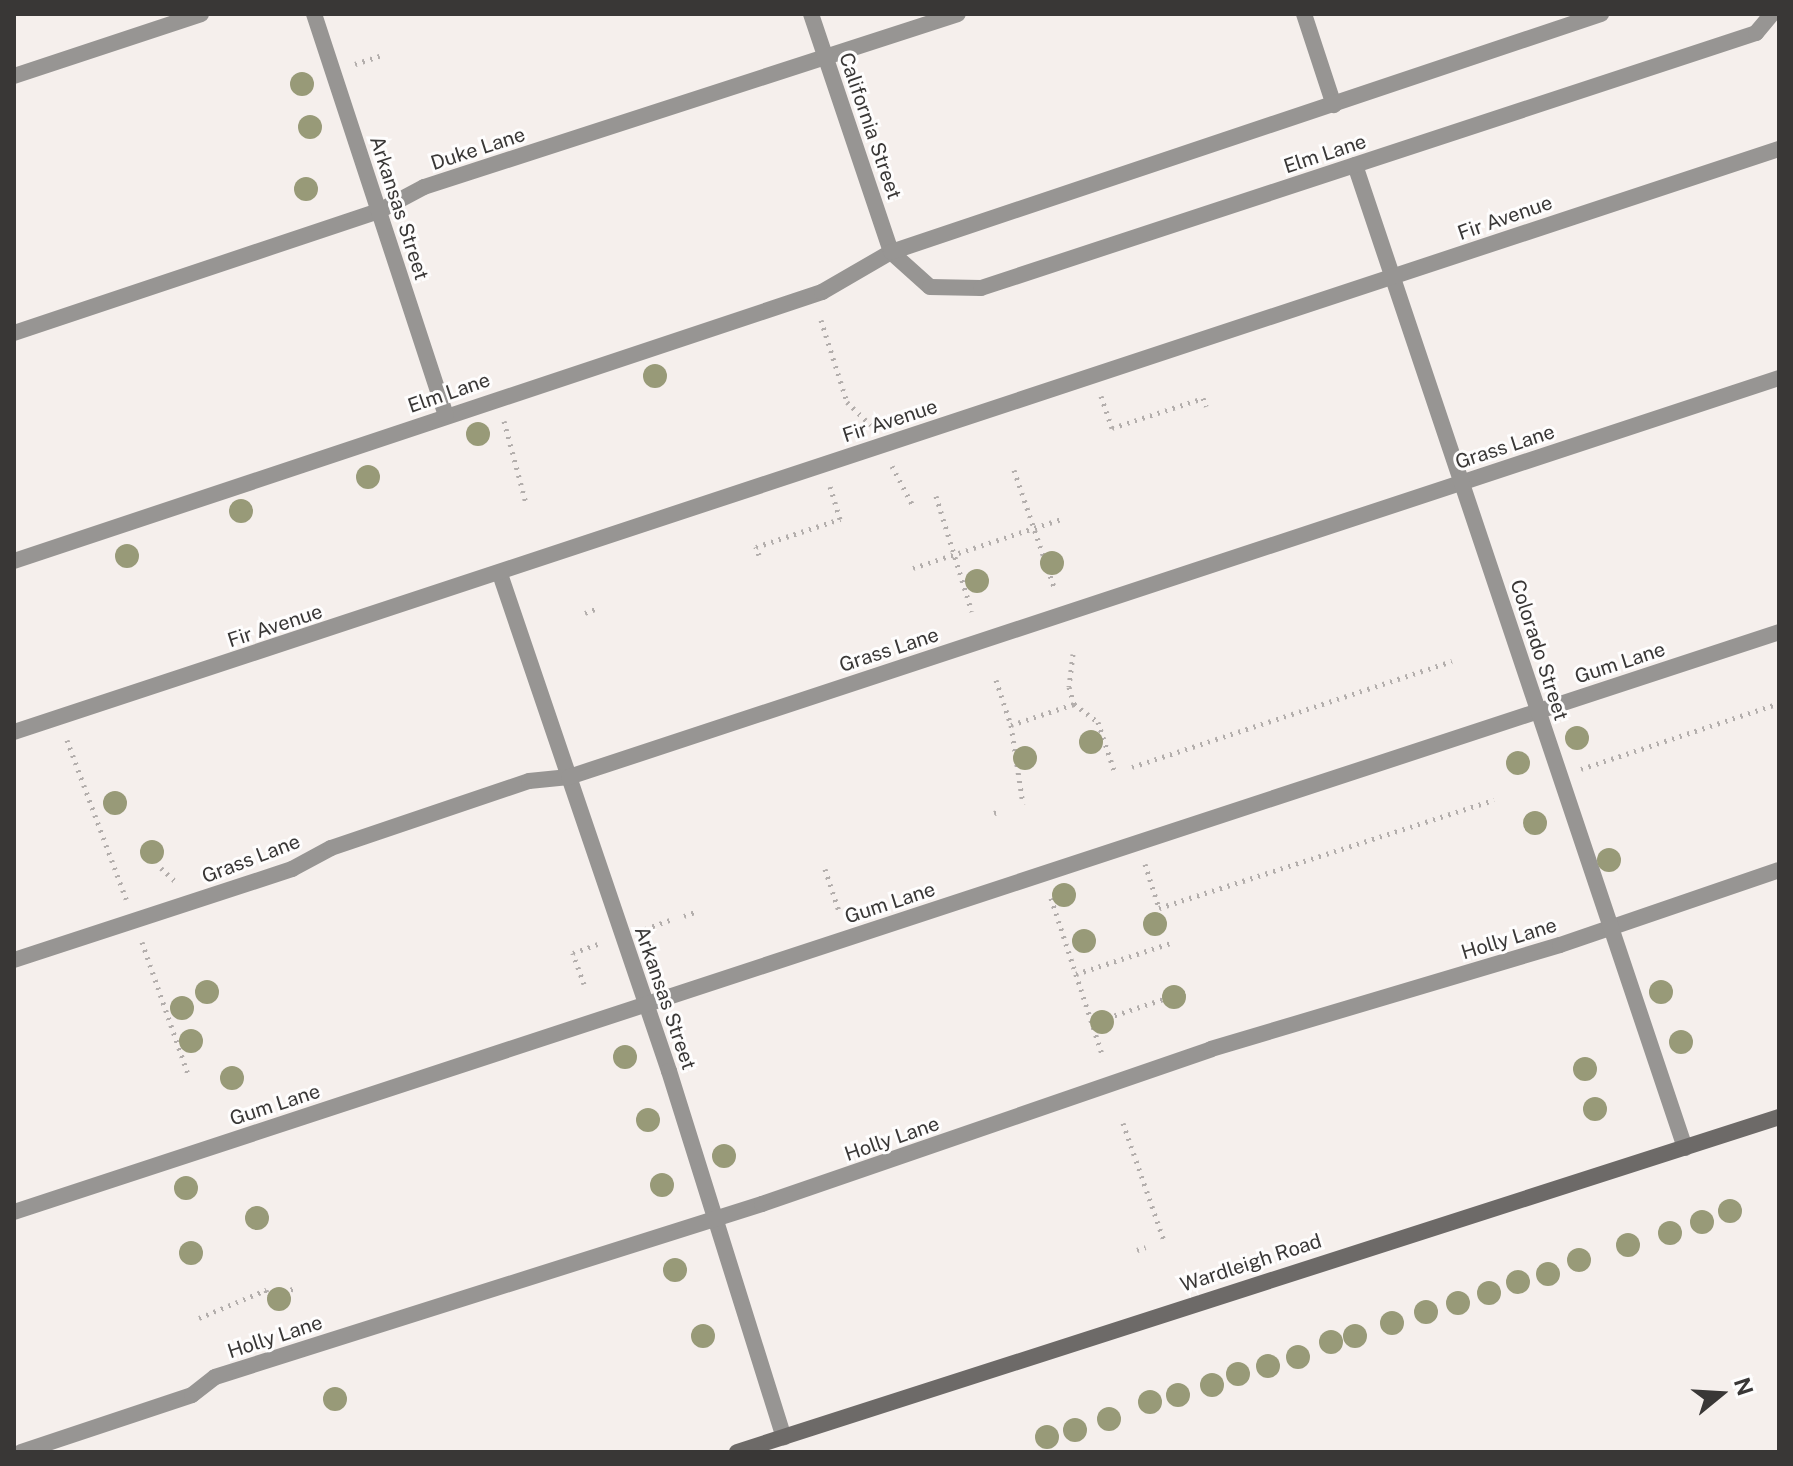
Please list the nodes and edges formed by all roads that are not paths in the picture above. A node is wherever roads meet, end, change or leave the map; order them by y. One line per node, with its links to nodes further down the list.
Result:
1 (201, 14): 9 (street)
2 (314, 14): 13 (street, Arkansas Street)
3 (811, 14): 8 (street, California Street)
4 (958, 14): 8 (street, Duke Lane)
5 (1304, 14): 10 (street)
6 (1601, 14): 10 (street, Elm Lane)
7 (1772, 14): 12 (street, Elm Lane)
8 (825, 58): 13 (street, Duke Lane); 14 (street, California Street)
9 (14, 76)
10 (1334, 105): 14 (street, Elm Lane)
11 (1779, 149): 15 (street, Fir Avenue)
12 (1355, 165): 14 (street, Elm Lane); 15 (street, Colorado Street)
13 (379, 211): 16 (street, Duke Lane); 18 (street, Arkansas Street)
14 (891, 252): 18 (street, Elm Lane)
15 (1392, 276): 19 (street, Colorado Street); 21 (street, Fir Avenue)
16 (14, 333)
17 (1779, 378): 19 (street, Grass Lane)
18 (446, 415): 20 (street, Elm Lane)
19 (1461, 483): 23 (street, Colorado Street); 25 (street, Grass Lane)
20 (14, 561)
21 (500, 574): 24 (street, Fir Avenue); 25 (street, Arkansas Street)
22 (1779, 632): 23 (street, Gum Lane)
23 (1538, 712): 27 (street, Colorado Street); 29 (street, Gum Lane)
24 (14, 732)
25 (569, 777): 28 (street, Grass Lane); 29 (street, Arkansas Street)
26 (1779, 870): 27 (street, Holly Lane)
27 (1609, 927): 31 (street, Colorado Street); 33 (street, Holly Lane)
28 (14, 960)
29 (647, 1004): 32 (street, Gum Lane); 33 (street, Arkansas Street)
30 (1779, 1117): 31 (main road, Wardleigh Road)
31 (1685, 1148): 34 (main road, Wardleigh Road)
32 (14, 1212)
33 (713, 1219): 34 (street, Arkansas Street); 35 (street, Holly Lane)
34 (784, 1437): 36 (main road, Wardleigh Road)
35 (21, 1452)
36 (737, 1452)

